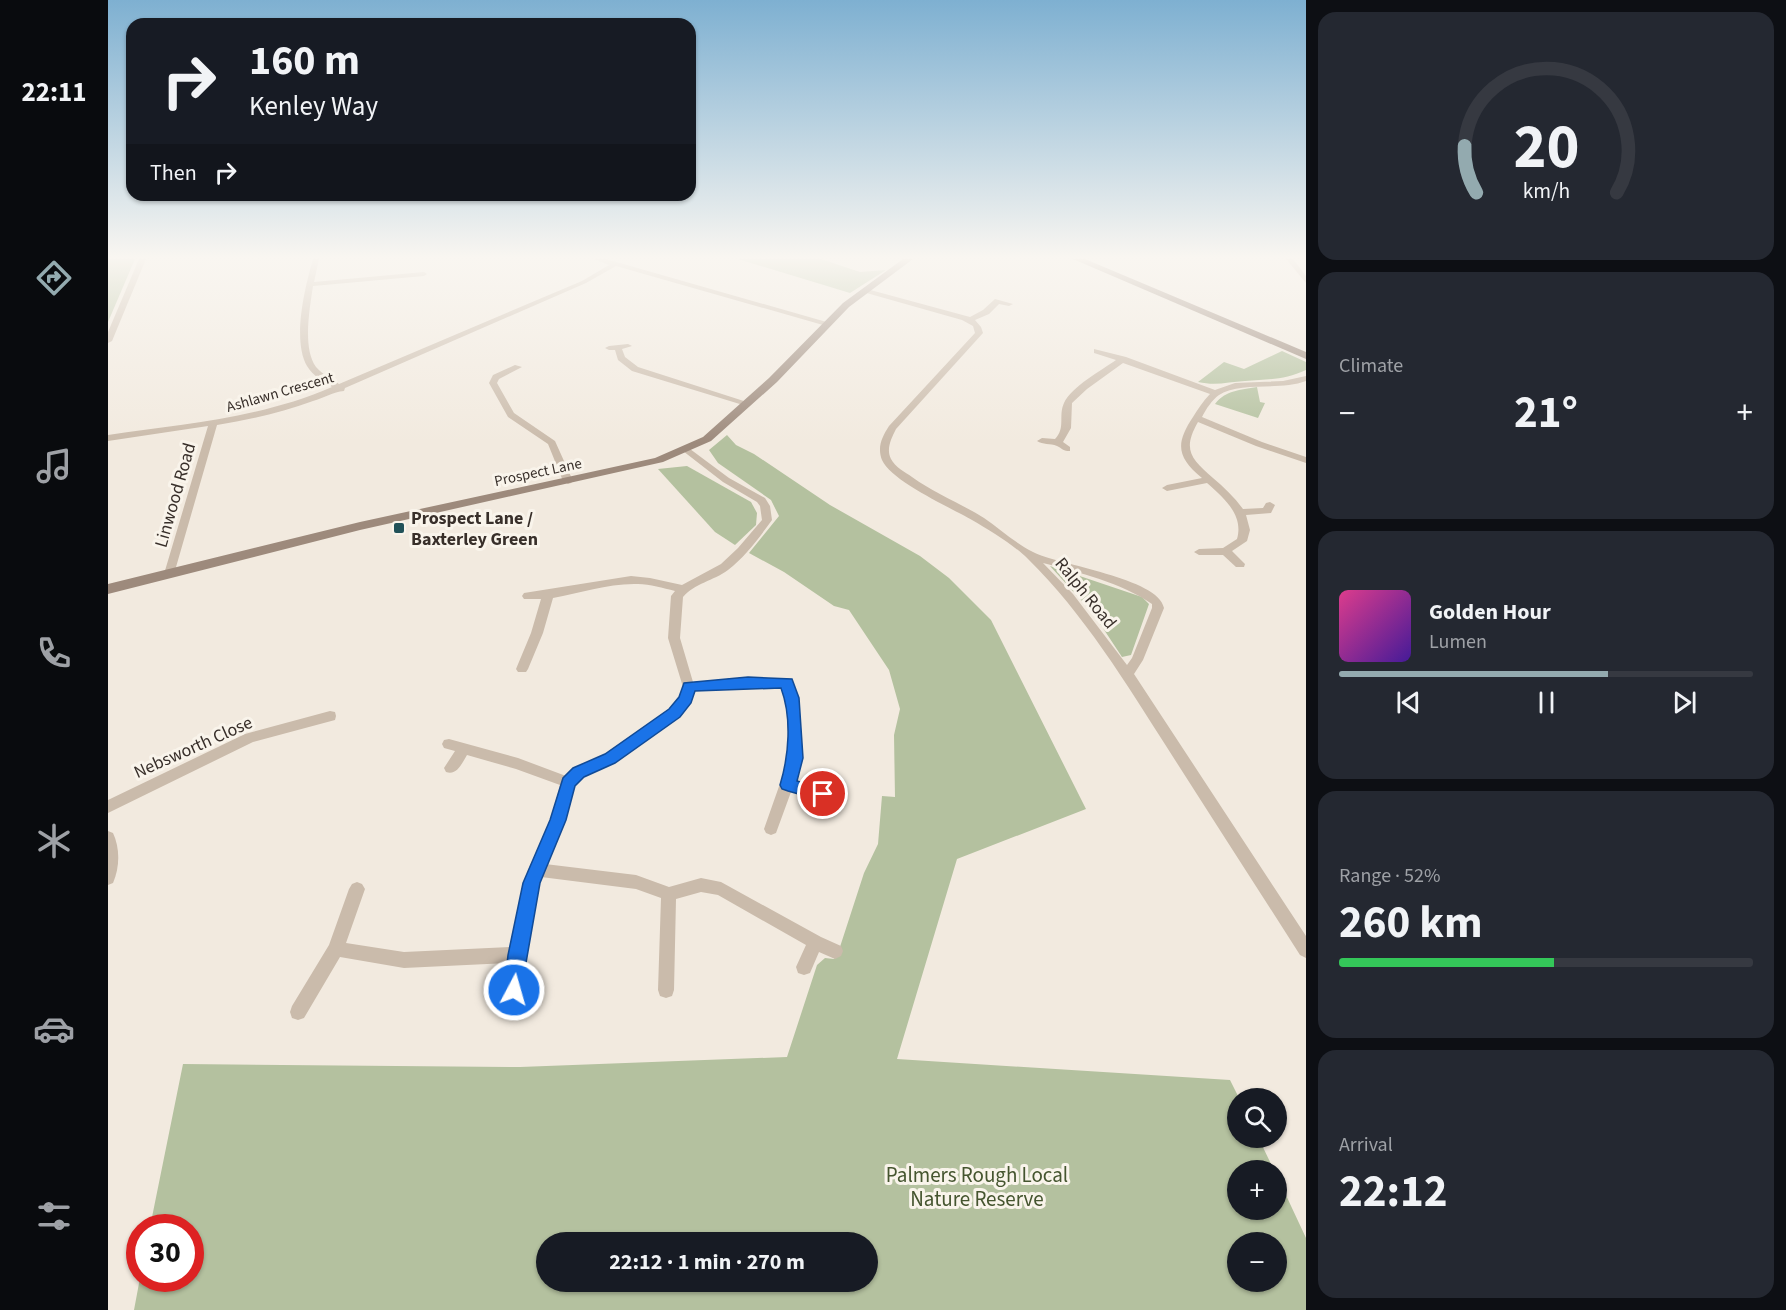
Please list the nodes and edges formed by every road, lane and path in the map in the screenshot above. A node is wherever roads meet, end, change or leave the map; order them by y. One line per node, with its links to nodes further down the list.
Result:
1 (117, 320): 9 (street)
2 (307, 320): 16 (street)
3 (497, 320): 16 (street, Ashlawn Crescent)
4 (816, 320): 8 (street)
5 (829, 320): 8 (street, Prospect Lane)
6 (970, 320): 34 (street, Ralph Road)
7 (1221, 320): 12 (street)
8 (826, 323): 18 (street, Prospect Lane)
9 (108, 341)
10 (628, 346): 18 (street)
11 (1097, 351): 13 (street)
12 (1306, 356)
13 (1123, 359): 17 (street); 23 (street)
14 (518, 367): 27 (street)
15 (1306, 378): 17 (street)
16 (341, 389): 20 (street, Ashlawn Crescent)
17 (1216, 393): 19 (street)
18 (746, 403): 24 (street, Prospect Lane)
19 (1197, 418): 26 (street); 28 (street)
20 (213, 424): 21 (street, Ashlawn Crescent); 36 (street, Linwood Road)
21 (108, 438)
22 (1042, 441): 23 (street)
23 (1058, 442): 25 (street)
24 (686, 449): 27 (street, Prospect Lane); 38 (street)
25 (1067, 449)
26 (1304, 457)
27 (568, 480): 36 (street, Prospect Lane)
28 (1208, 480): 29 (street); 31 (street)
29 (1167, 488)
30 (1270, 505): 31 (street)
31 (1242, 512): 32 (street)
32 (1225, 551): 33 (street); 35 (street)
33 (1199, 552)
34 (1030, 555): 42 (street, Ralph Road); 42 (street)
35 (1240, 564)
36 (169, 574): 37 (street, Prospect Lane)
37 (108, 589)
38 (682, 589): 40 (street); 43 (street)
39 (528, 596): 40 (street)
40 (548, 596): 41 (street)
41 (522, 669)
42 (1127, 675): 60 (street, Ralph Road)
43 (689, 687): 48 (street); 49 (street)
44 (330, 716): 51 (street, Nebsworth Close)
45 (449, 744): 46 (street)
46 (463, 750): 47 (street); 48 (street)
47 (452, 768)
48 (568, 782): 54 (street)
49 (788, 785): 50 (street); 52 (street)
50 (840, 799)
51 (108, 807)
52 (771, 829)
53 (108, 837): 55 (street)
54 (535, 870): 57 (street); 62 (street)
55 (108, 878)
56 (357, 889): 59 (street)
57 (669, 894): 58 (street); 65 (street)
58 (815, 942): 61 (street); 63 (street)
59 (336, 949): 62 (street); 66 (street)
60 (1306, 950)
61 (835, 951)
62 (517, 955): 64 (street)
63 (804, 967)
64 (514, 990)
65 (666, 990)
66 (298, 1012)

